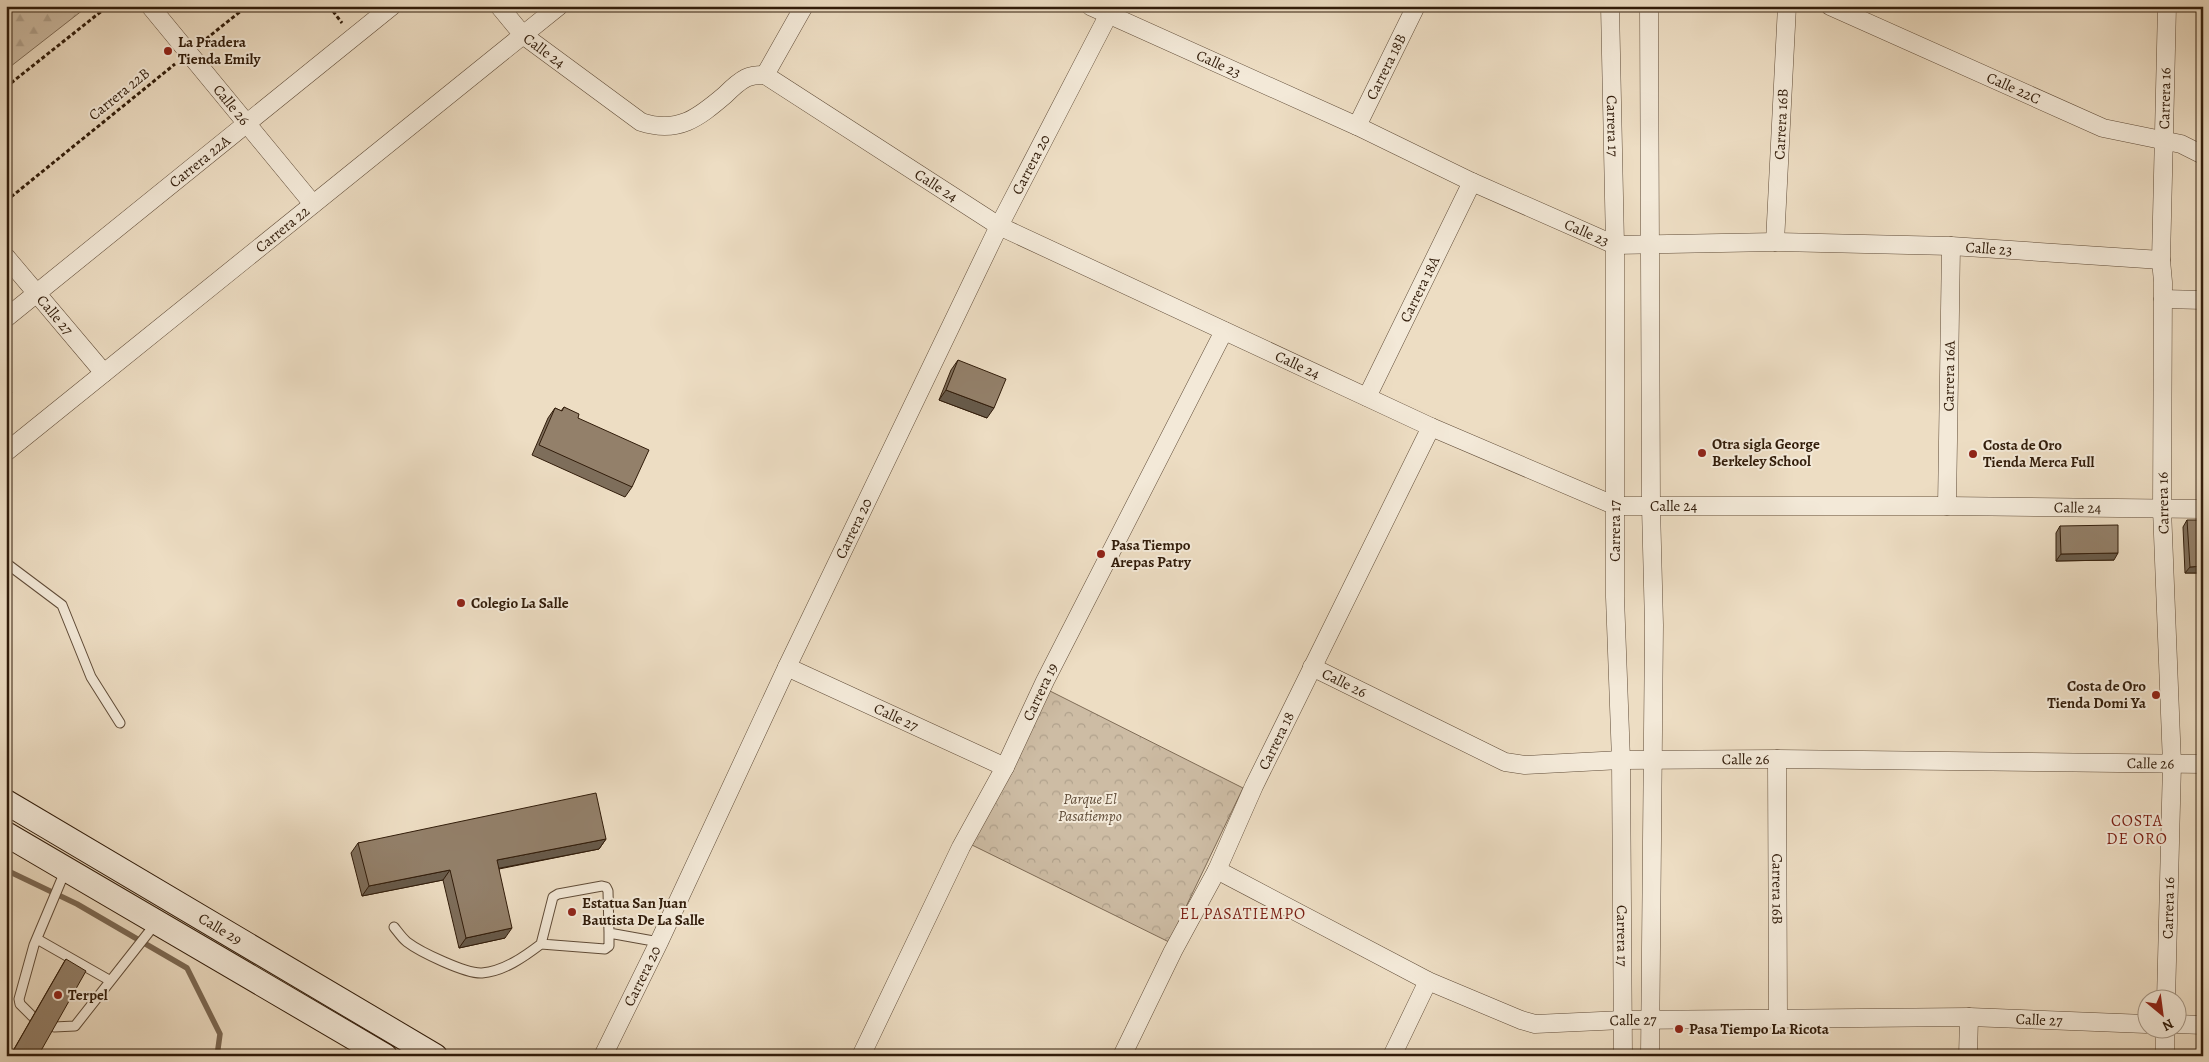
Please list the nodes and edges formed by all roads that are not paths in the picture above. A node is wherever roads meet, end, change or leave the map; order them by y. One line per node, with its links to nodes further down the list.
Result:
1 (150, 6): 16 (street, Calle 26)
2 (392, 6): 16 (street, Carrera 22A)
3 (499, 6): 14 (street, Calle 24)
4 (559, 6): 14 (street, Carrera 22)
5 (804, 6): 15 (street)
6 (1090, 6): 13 (street, Calle 23)
7 (1416, 6): 17 (street, Carrera 18B)
8 (1610, 6): 24 (street, Carrera 17)
9 (1649, 6): 25 (street, Carrera 17)
10 (1787, 6): 23 (street, Carrera 16B)
11 (1830, 6): 18 (street, Calle 22C)
12 (2167, 6): 18 (street, Carrera 16)
13 (1111, 11): 17 (street, Calle 23); 22 (street, Carrera 20)
14 (523, 35): 15 (street, Calle 24); 21 (street, Carrera 22)
15 (765, 74): 22 (street, Calle 24)
16 (247, 124): 21 (street, Calle 26); 29 (street, Carrera 22A)
17 (1358, 126): 20 (street, Calle 23)
18 (2163, 140): 19 (street, Calle 22C); 28 (street, Carrera 16)
19 (2203, 155)
20 (1472, 182): 24 (street, Calle 23); 35 (street, Carrera 18A)
21 (313, 204): 34 (street, Carrera 22)
22 (999, 226): 33 (street, Calle 24); 44 (street, Carrera 20)
23 (1775, 242): 25 (street, Calle 23); 26 (street, Calle 23)
24 (1615, 244): 25 (street, Calle 23); 38 (street, Carrera 17)
25 (1651, 246): 40 (street, Carrera 17)
26 (1951, 246): 28 (street, Calle 23); 39 (street, Carrera 16A)
27 (6, 257): 29 (street, Calle 27)
28 (2160, 260): 30 (street, Carrera 16)
29 (37, 294): 32 (street, Carrera 22A); 34 (street, Calle 27)
30 (2163, 299): 31 (street); 42 (street, Carrera 16)
31 (2203, 300)
32 (6, 318)
33 (1224, 331): 35 (street, Calle 24); 52 (street, Carrera 19)
34 (104, 373): 37 (street, Carrera 22)
35 (1368, 397): 36 (street, Calle 24)
36 (1431, 427): 38 (street, Calle 24); 45 (street, Carrera 18)
37 (6, 452)
38 (1616, 506): 40 (street, Calle 24); 48 (street, Carrera 17)
39 (1947, 506): 40 (street, Calle 24); 42 (street, Calle 24)
40 (1651, 507): 49 (street, Carrera 17)
41 (2203, 509): 42 (street, Calle 24)
42 (2162, 510): 50 (street, Carrera 16)
43 (6, 563): 46 (lane)
44 (787, 667): 52 (street, Calle 27); 61 (street, Carrera 20)
45 (1312, 667): 48 (street, Calle 26); 56 (street, Carrera 18)
46 (120, 723)
47 (1777, 759): 49 (street, Calle 26); 50 (street, Calle 26); 68 (street, Carrera 16B)
48 (1620, 760): 49 (street, Calle 26); 69 (street, Carrera 17)
49 (1652, 760): 70 (street, Carrera 17)
50 (2172, 764): 51 (street, Calle 26); 65 (street, Carrera 16)
51 (2203, 764)
52 (1005, 767): 79 (street, Carrera 19)
53 (6, 802): 77 (main road, Calle 29)
54 (6, 834): 55 (main road, Calle 29)
55 (66, 869): 57 (main road, Calle 29); 60 (lane)
56 (1217, 870): 64 (street, Calle 27); 80 (street, Carrera 18)
57 (157, 922): 63 (lane); 76 (main road, Calle 29)
58 (394, 927): 62 (lane)
59 (609, 933): 61 (lane); 62 (lane); 62 (lane)
60 (37, 939): 63 (lane); 66 (lane)
61 (659, 942): 78 (street, Carrera 20)
62 (541, 944)
63 (109, 980): 74 (lane)
64 (1428, 981): 69 (street, Calle 27); 81 (street)
65 (2166, 990)
66 (32, 1016)
67 (1969, 1017): 68 (street, Calle 27); 71 (street, Calle 27); 84 (street)
68 (1778, 1018): 70 (street, Calle 27)
69 (1623, 1020): 70 (street, Calle 27); 82 (street, Carrera 17)
70 (1650, 1020): 83 (street, Carrera 17)
71 (2136, 1024)
72 (2186, 1024): 73 (street)
73 (2203, 1025)
74 (54, 1027)
75 (2165, 1040): 85 (street)
76 (375, 1053)
77 (435, 1056)
78 (603, 1056)
79 (861, 1056)
80 (1122, 1056)
81 (1392, 1056)
82 (1623, 1056)
83 (1650, 1056)
84 (1968, 1056)
85 (2165, 1056)

